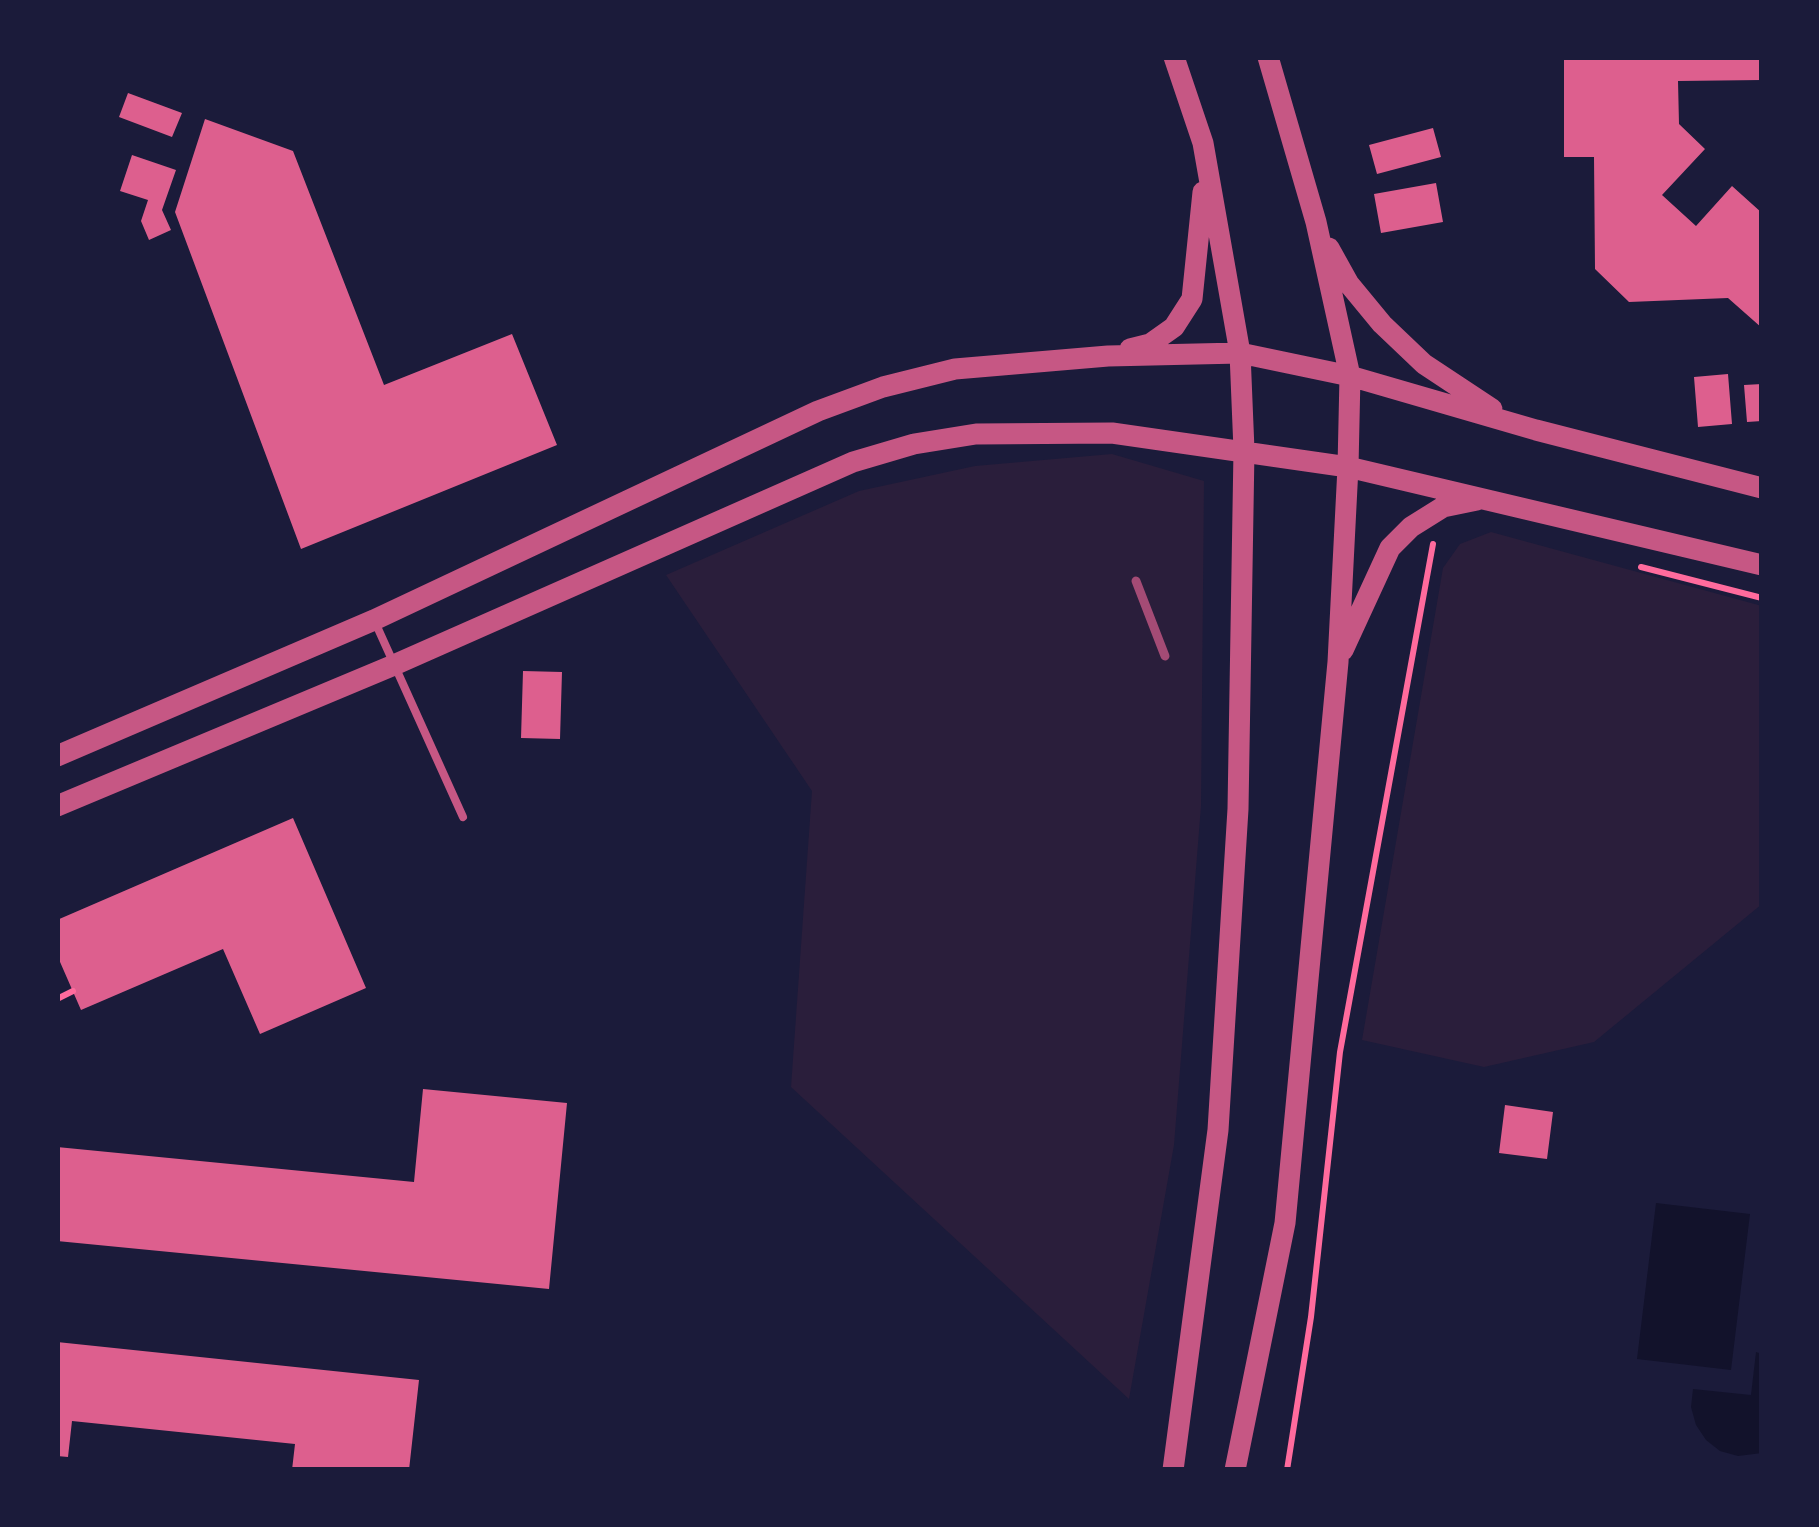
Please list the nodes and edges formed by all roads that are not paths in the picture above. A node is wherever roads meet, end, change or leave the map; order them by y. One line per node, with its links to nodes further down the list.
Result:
1 (1174, 57): 3 (street)
2 (1268, 57): 4 (street)
3 (1203, 143): 5 (street); 6 (street)
4 (1316, 222): 7 (street); 8 (street)
5 (1240, 353): 6 (street); 7 (street); 9 (street)
6 (1108, 356): 14 (street)
7 (1350, 376): 8 (street); 10 (street)
8 (1536, 430): 11 (street)
9 (1244, 450): 10 (street); 16 (street); 20 (street)
10 (1348, 467): 12 (street); 15 (street)
11 (1762, 488)
12 (1488, 498): 13 (street); 15 (street)
13 (1762, 565)
14 (374, 620): 16 (lane); 17 (street)
15 (1338, 662): 21 (street)
16 (394, 665): 18 (street); 19 (lane)
17 (57, 756)
18 (57, 806)
19 (463, 817)
20 (1173, 1470)
21 (1235, 1470)

